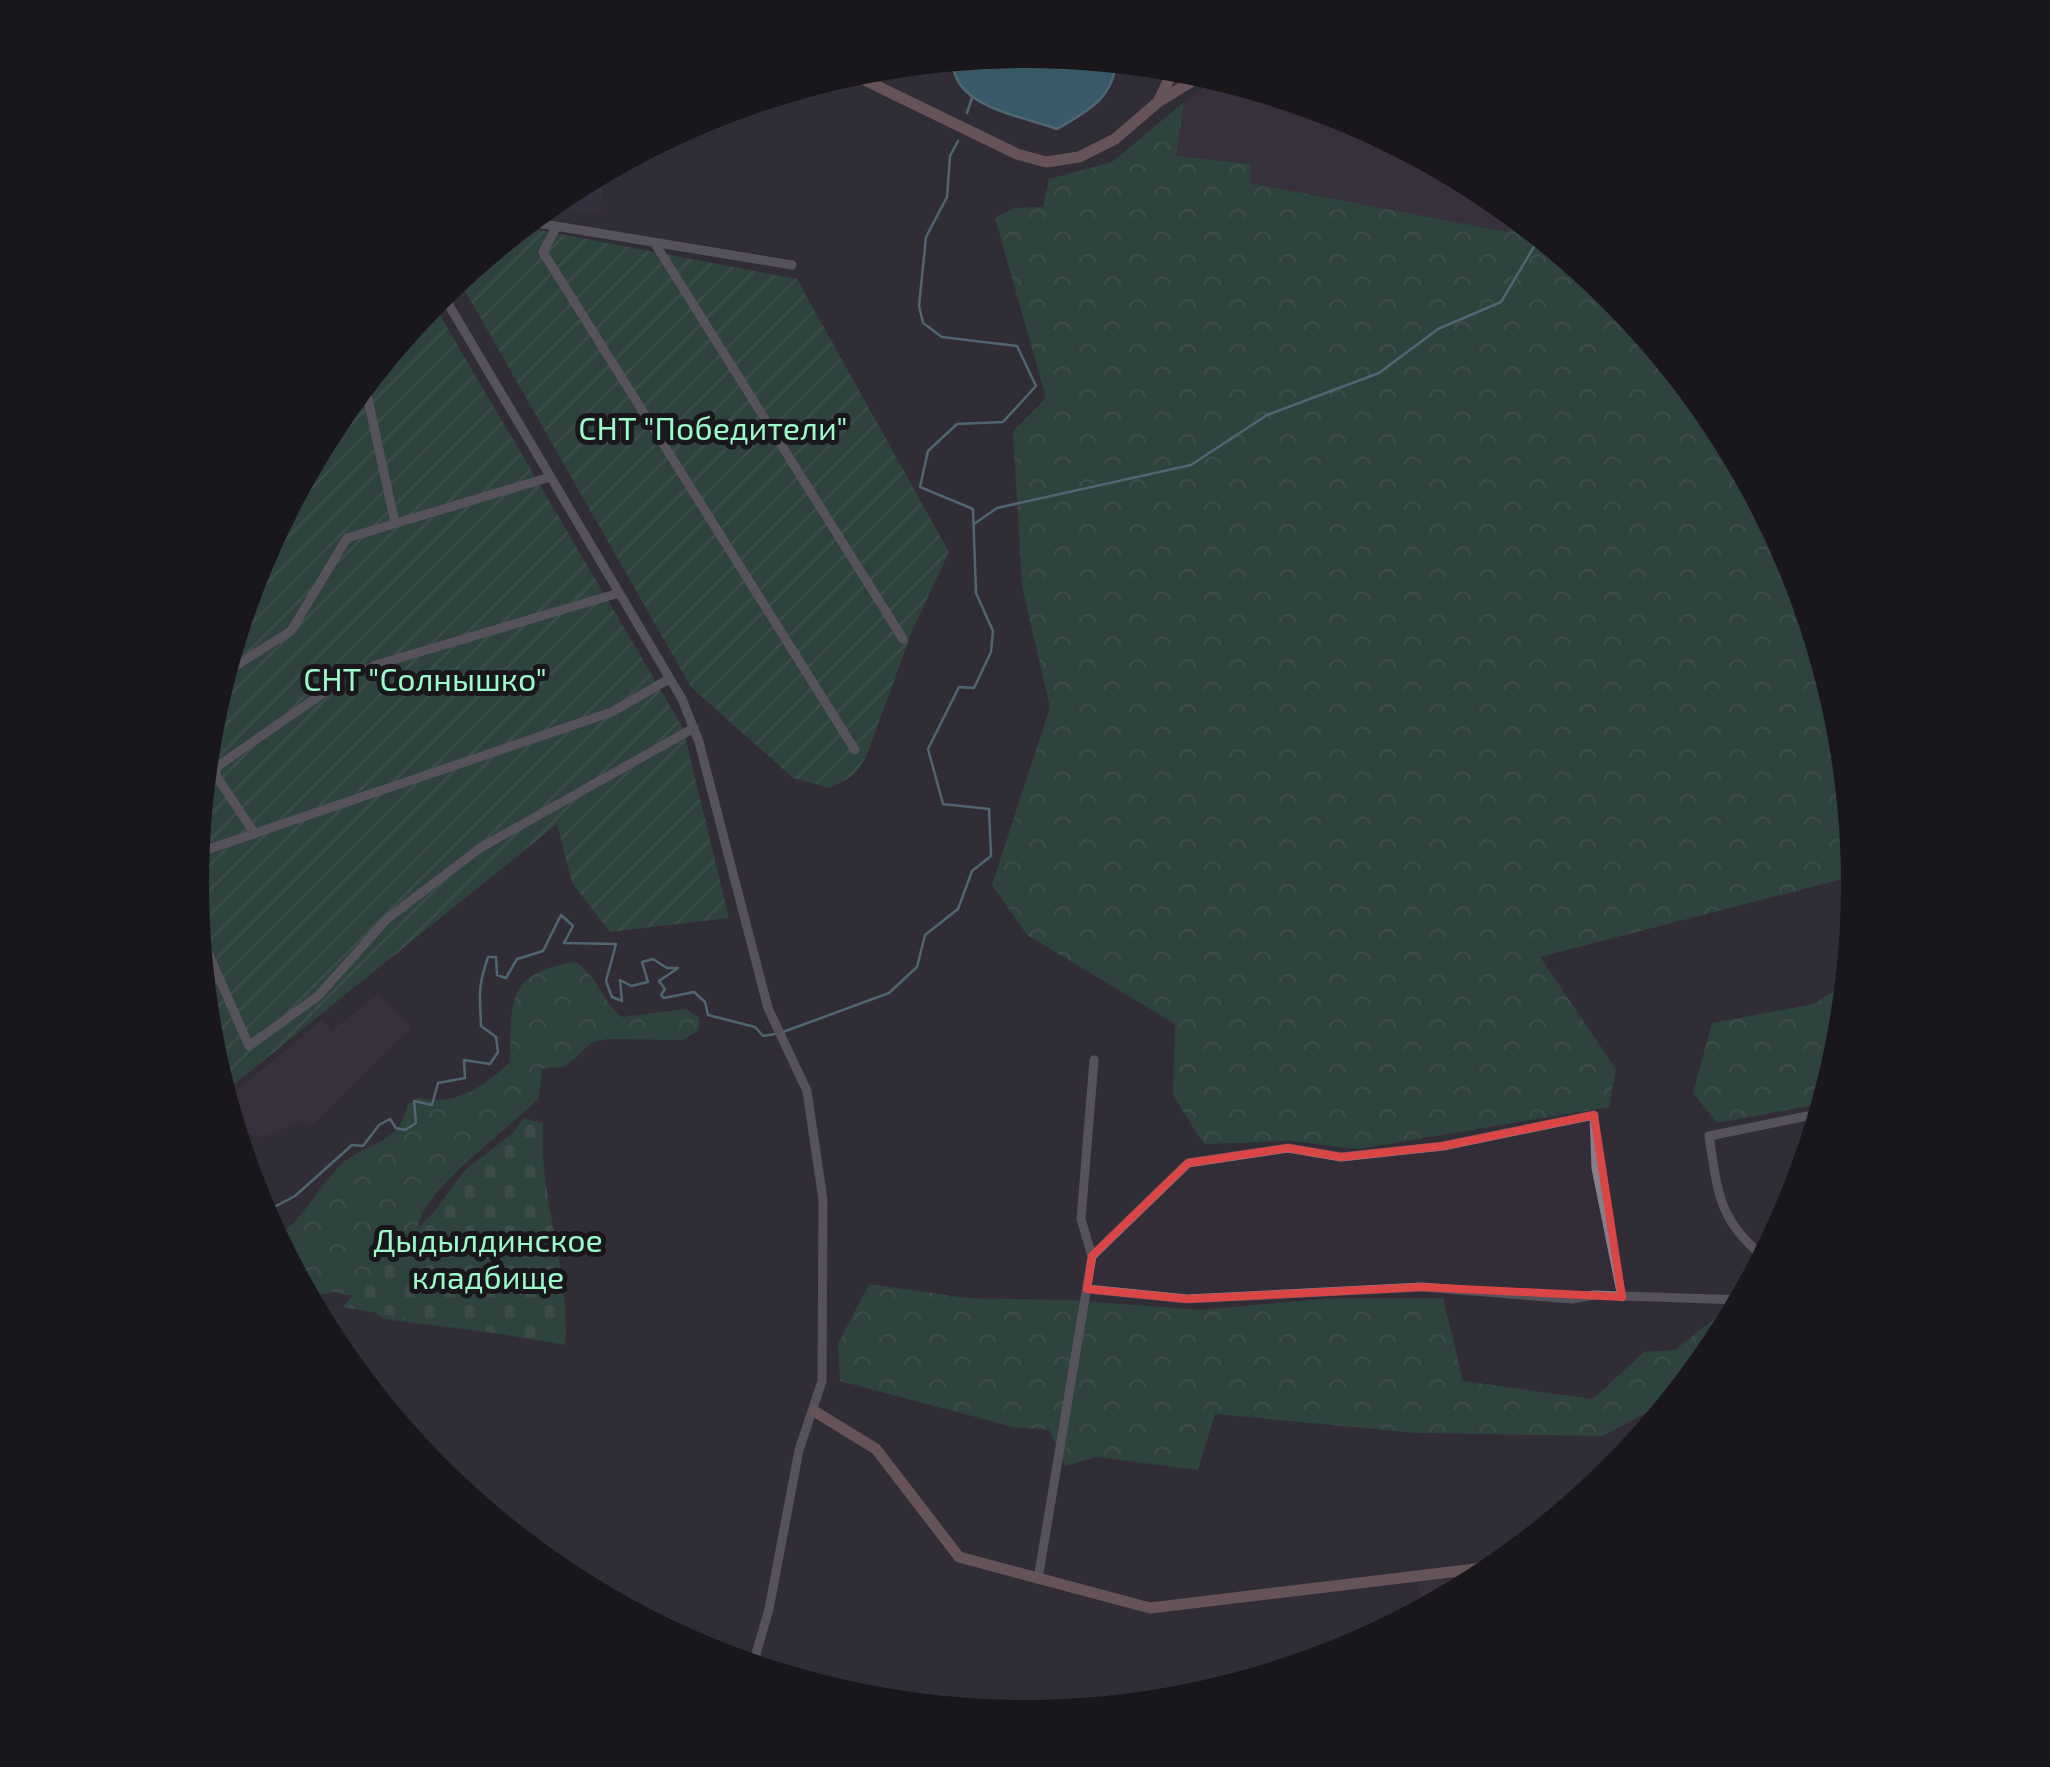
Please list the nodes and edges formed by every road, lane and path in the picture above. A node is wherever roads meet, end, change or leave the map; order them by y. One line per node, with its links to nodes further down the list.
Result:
1 (1169, 80): 6 (street)
2 (877, 81): 5 (street)
3 (870, 82): 5 (street)
4 (1188, 84): 6 (street)
5 (876, 85): 6 (street)
6 (1158, 102)
7 (545, 224): 8 (street)
8 (557, 226): 9 (street); 20 (street)
9 (654, 242): 10 (street); 16 (street)
10 (792, 265)
11 (449, 306): 13 (street)
12 (368, 401): 14 (street)
13 (550, 477): 14 (street); 15 (street)
14 (395, 523): 17 (street)
15 (619, 593): 18 (street); 21 (street)
16 (903, 638)
17 (239, 664)
18 (670, 678): 19 (street); 23 (street)
19 (694, 728): 25 (street); 33 (street)
20 (855, 750)
21 (218, 767)
22 (216, 776): 23 (street)
23 (255, 834): 24 (street)
24 (210, 849)
25 (214, 964)
26 (1094, 1060): 29 (street)
27 (1807, 1116): 28 (street)
28 (1754, 1249)
29 (1092, 1256): 30 (street); 31 (street)
30 (1088, 1289): 31 (street); 35 (street)
31 (1622, 1298): 32 (street)
32 (1727, 1300)
33 (814, 1411): 35 (street); 36 (street)
34 (1465, 1570): 35 (street)
35 (1038, 1579)
36 (756, 1653)

